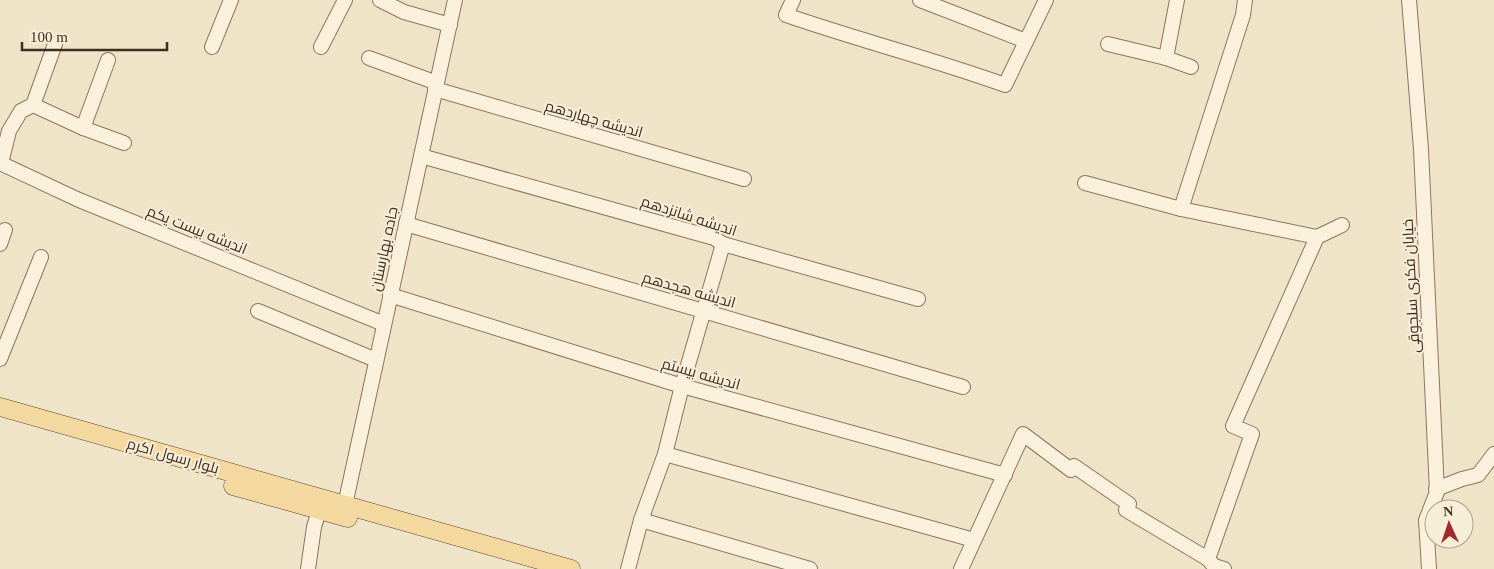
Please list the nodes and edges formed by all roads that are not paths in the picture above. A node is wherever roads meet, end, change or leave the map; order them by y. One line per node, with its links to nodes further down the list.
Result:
1 (231, 0): 16 (street)
2 (345, 0): 15 (street)
3 (380, 0): 11 (street)
4 (455, 0): 11 (street, جاده بهارستان)
5 (793, 0): 12 (street)
6 (920, 0): 12 (street)
7 (1046, 0): 12 (street)
8 (1177, 0): 18 (street)
9 (1245, 0): 29 (street)
10 (1409, 0): 51 (street, خیابان فکری سلجوقی)
11 (450, 25): 21 (street, جاده بهارستان)
12 (1026, 41)
13 (55, 44): 22 (street)
14 (1108, 44): 18 (street)
15 (321, 46)
16 (212, 47)
17 (369, 58): 21 (street, اندیشه چهاردهم)
18 (1166, 58): 20 (street)
19 (108, 60): 23 (street)
20 (1191, 67)
21 (436, 86): 25 (street, جاده بهارستان); 27 (street, اندیشه چهاردهم)
22 (34, 105): 23 (street); 26 (street)
23 (83, 128): 24 (street)
24 (124, 143)
25 (421, 156): 30 (street, جاده بهارستان); 35 (street, اندیشه شانزدهم)
26 (1, 163): 41 (street, اندیشه بیست یکم)
27 (744, 179)
28 (1085, 183): 29 (street)
29 (1181, 209): 33 (street)
30 (406, 224): 37 (street, جاده بهارستان); 40 (street, اندیشه هجدهم)
31 (1342, 225): 33 (street)
32 (6, 230): 34 (street)
33 (1317, 237): 56 (street)
34 (0, 244)
35 (723, 244): 38 (street, اندیشه شانزدهم); 40 (street)
36 (41, 257): 42 (street)
37 (390, 295): 41 (street, جاده بهارستان); 44 (street, اندیشه بیستم)
38 (918, 300)
39 (258, 311): 43 (street)
40 (704, 312): 44 (street); 45 (street, اندیشه هجدهم)
41 (384, 324): 43 (street, جاده بهارستان)
42 (0, 359)
43 (376, 360): 53 (street, جاده بهارستان)
44 (682, 386): 48 (street); 50 (street, اندیشه بیستم)
45 (963, 387)
46 (0, 407): 53 (main road, بلوار رسول اکرم)
47 (0, 419): 52 (main road, بلوار رسول اکرم)
48 (665, 454): 54 (street); 55 (street)
49 (1494, 454): 51 (street)
50 (1006, 476): 55 (street); 56 (street)
51 (1436, 490): 64 (street, خیابان فکری سلجوقی)
52 (319, 511): 53 (main road, بلوار رسول اکرم); 57 (street)
53 (344, 511): 58 (main road, بلوار رسول اکرم); 59 (main road, بلوار رسول اکرم)
54 (641, 520): 60 (street); 61 (street)
55 (974, 540): 62 (street)
56 (1208, 559): 63 (street)
57 (308, 569)
58 (532, 569)
59 (571, 569)
60 (628, 569)
61 (810, 569)
62 (961, 569)
63 (1224, 569)
64 (1429, 569)

